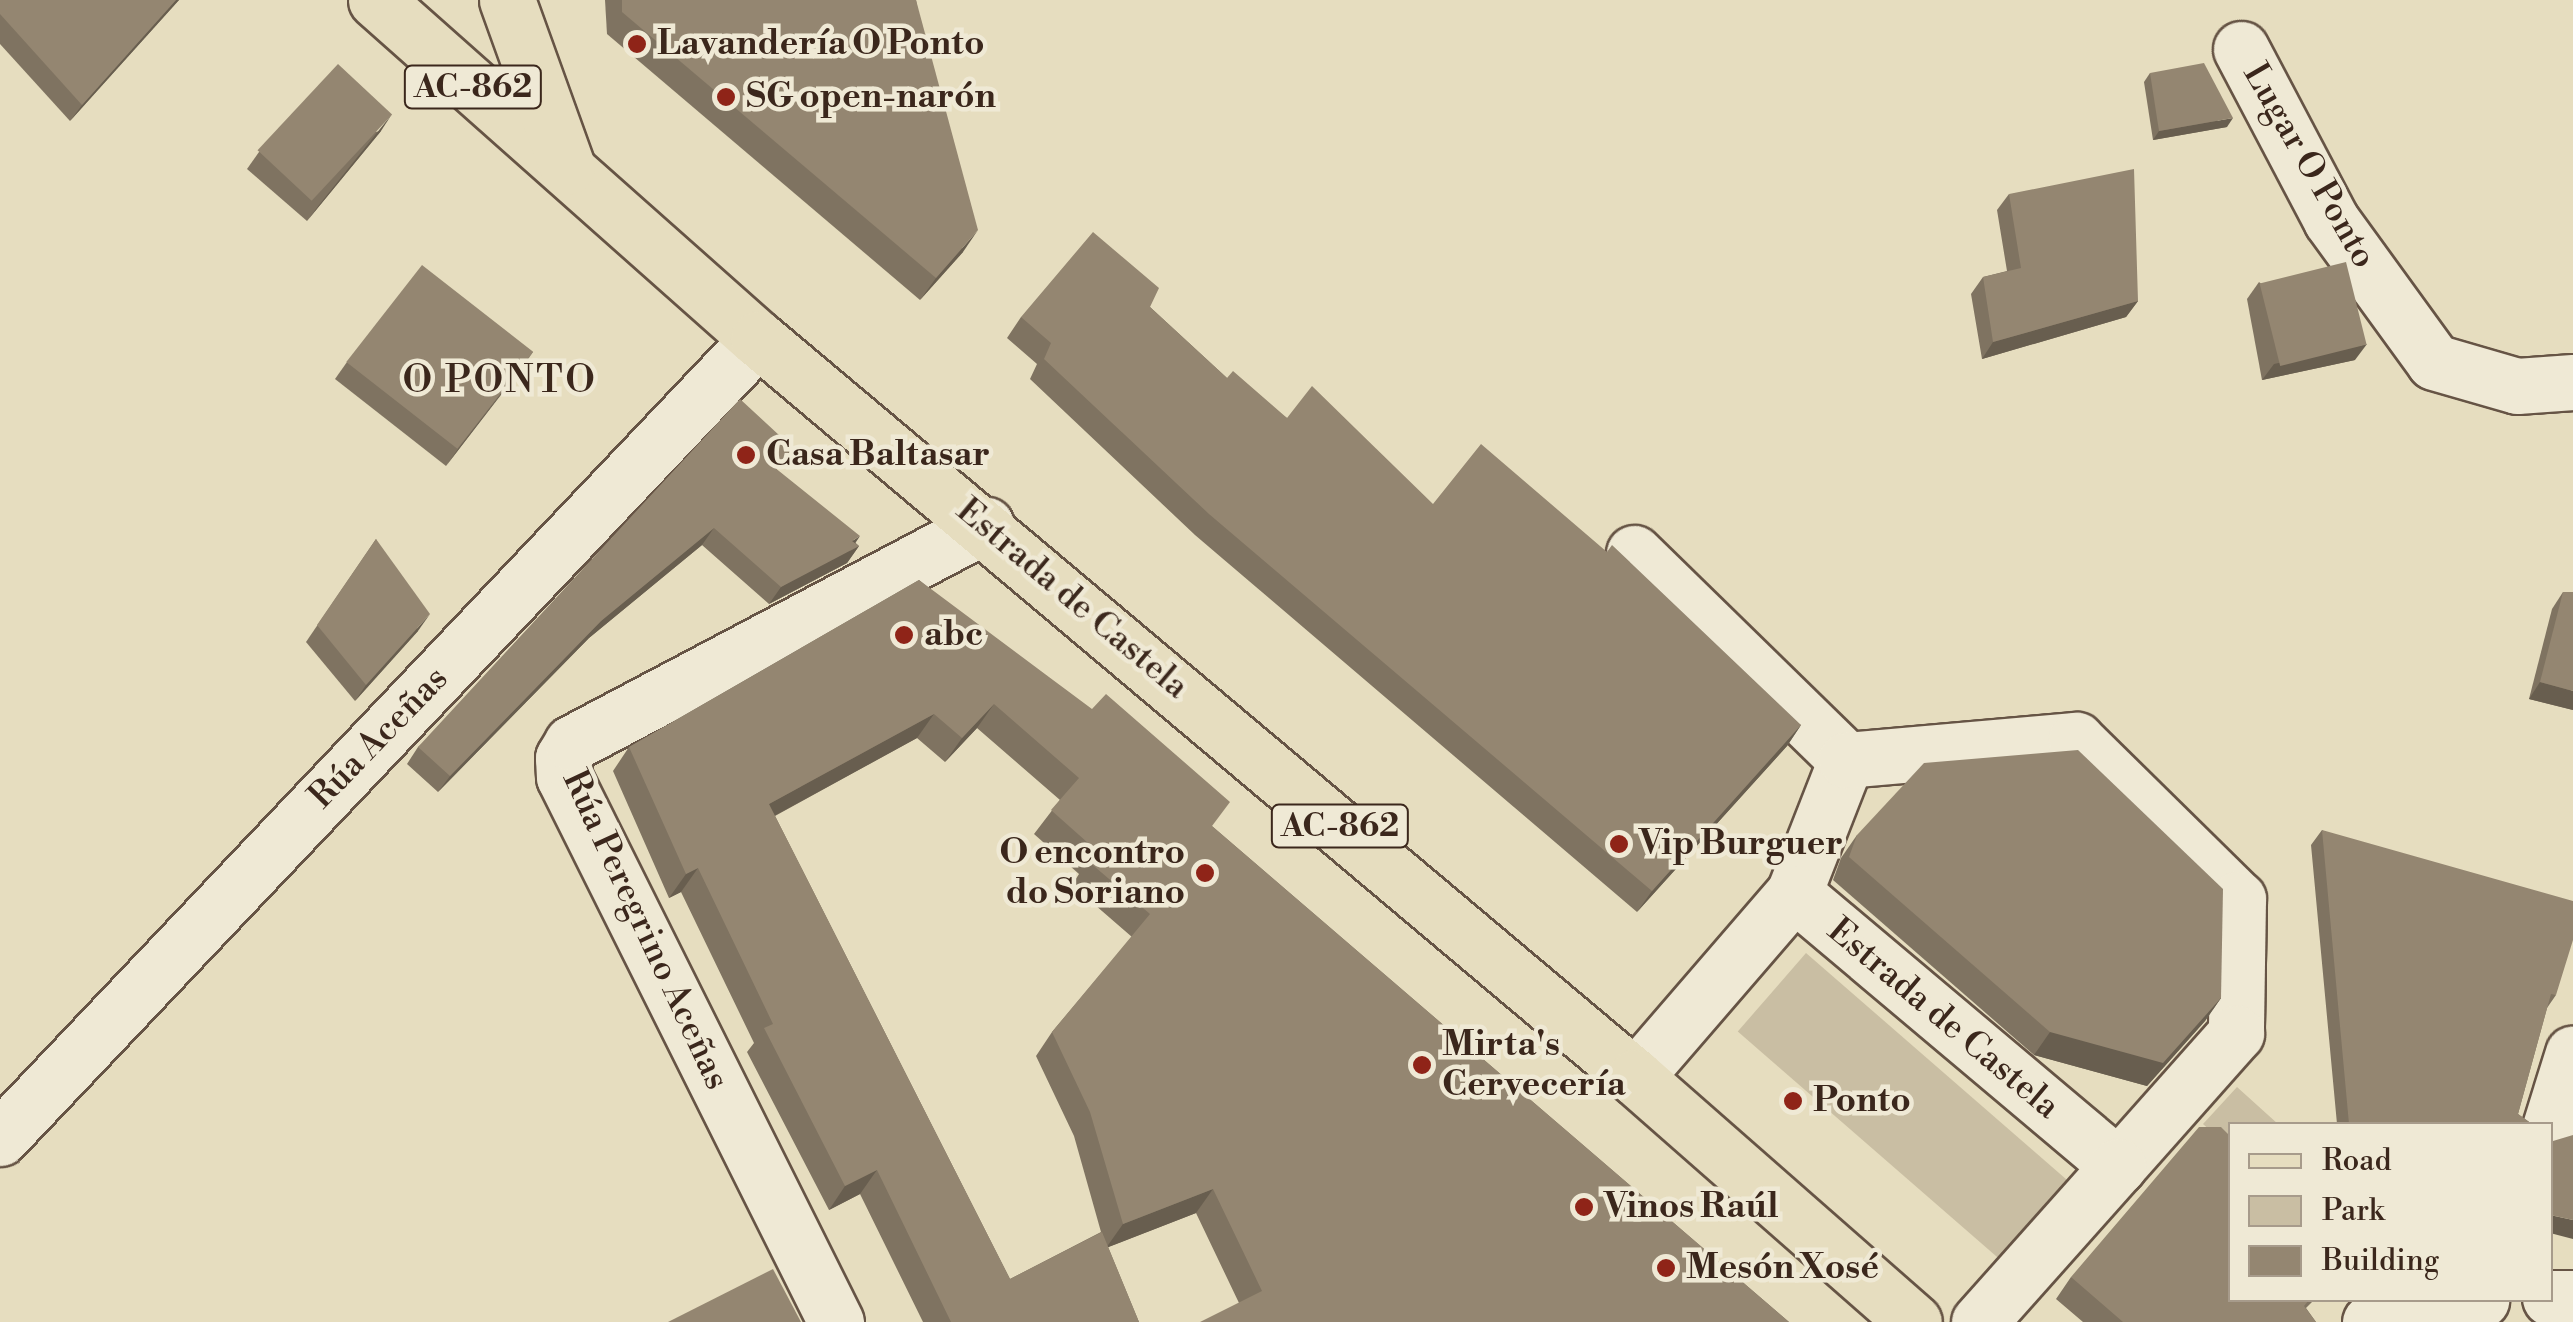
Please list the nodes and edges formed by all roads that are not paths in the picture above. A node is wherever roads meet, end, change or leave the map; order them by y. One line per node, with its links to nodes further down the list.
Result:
1 (376, 0): 4 (main road, Estrada de Castela / AC-862)
2 (507, 0): 4 (main road)
3 (2241, 49): 6 (street, Lugar O Ponto)
4 (570, 174): 5 (main road, Estrada de Castela / AC-862)
5 (758, 339): 7 (main road, Estrada de Castela / AC-862); 14 (street, Rúa Aceñas)
6 (2573, 382)
7 (986, 525): 12 (main road, Estrada de Castela / AC-862); 17 (street, Rúa Peregrino Aceñas)
8 (1634, 553): 9 (street)
9 (1846, 760): 10 (street); 15 (street)
10 (1794, 893): 12 (street, Estrada de Castela); 15 (street, Estrada de Castela)
11 (2573, 1053): 13 (street)
12 (1635, 1077): 18 (main road, Estrada de Castela / AC-862)
13 (2552, 1122)
14 (0, 1138)
15 (2118, 1166): 19 (street)
16 (2464, 1302): 20 (street)
17 (836, 1322)
18 (1914, 1322)
19 (1979, 1322)
20 (2370, 1322)

